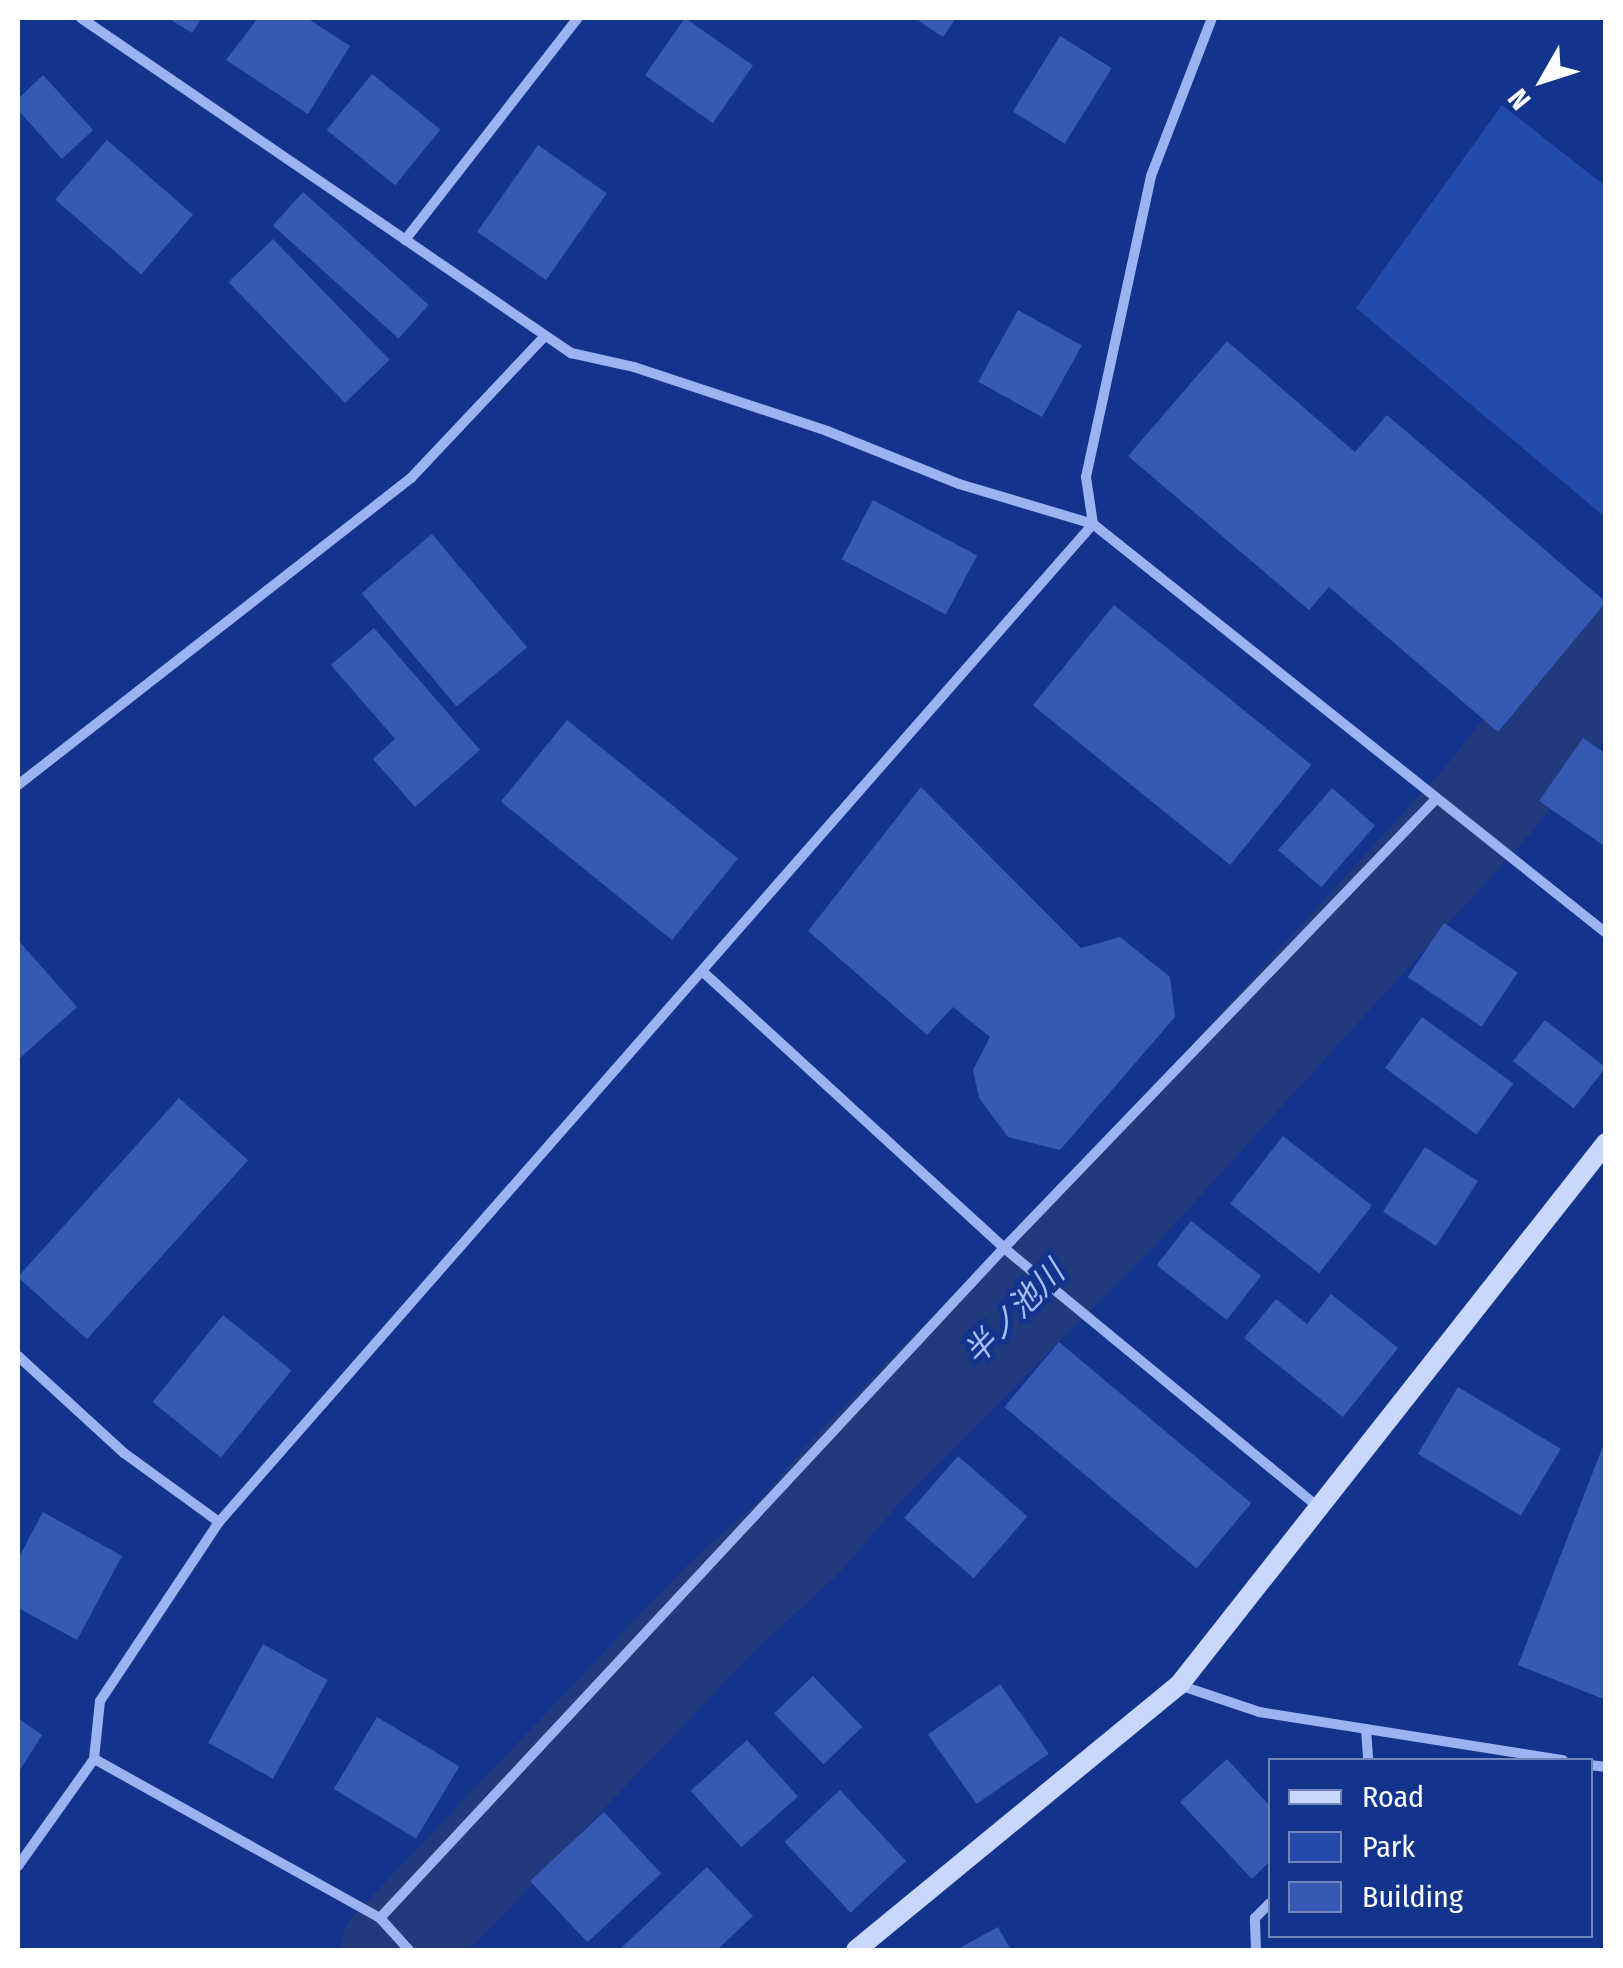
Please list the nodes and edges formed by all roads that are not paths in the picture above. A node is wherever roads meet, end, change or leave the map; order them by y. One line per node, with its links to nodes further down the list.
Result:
1 (81, 18): 4 (street)
2 (578, 18): 4 (street)
3 (1212, 18): 6 (street)
4 (406, 240): 5 (street)
5 (545, 336): 6 (street); 7 (street)
6 (1093, 524): 8 (street); 10 (street)
7 (18, 785)
8 (1435, 800): 9 (street); 12 (street)
9 (1606, 933)
10 (702, 971): 12 (street); 15 (street)
11 (1606, 1143): 14 (street)
12 (1004, 1248): 14 (street); 23 (street)
13 (18, 1356): 15 (street)
14 (1317, 1506): 16 (street)
15 (219, 1522): 20 (street)
16 (1179, 1686): 17 (street); 25 (street)
17 (1366, 1730): 18 (street); 19 (street)
18 (1368, 1758)
19 (1550, 1758)
20 (94, 1759): 21 (street); 23 (street)
21 (18, 1866)
22 (1268, 1905): 26 (street)
23 (380, 1918): 24 (street)
24 (409, 1950)
25 (856, 1950)
26 (1256, 1950)

